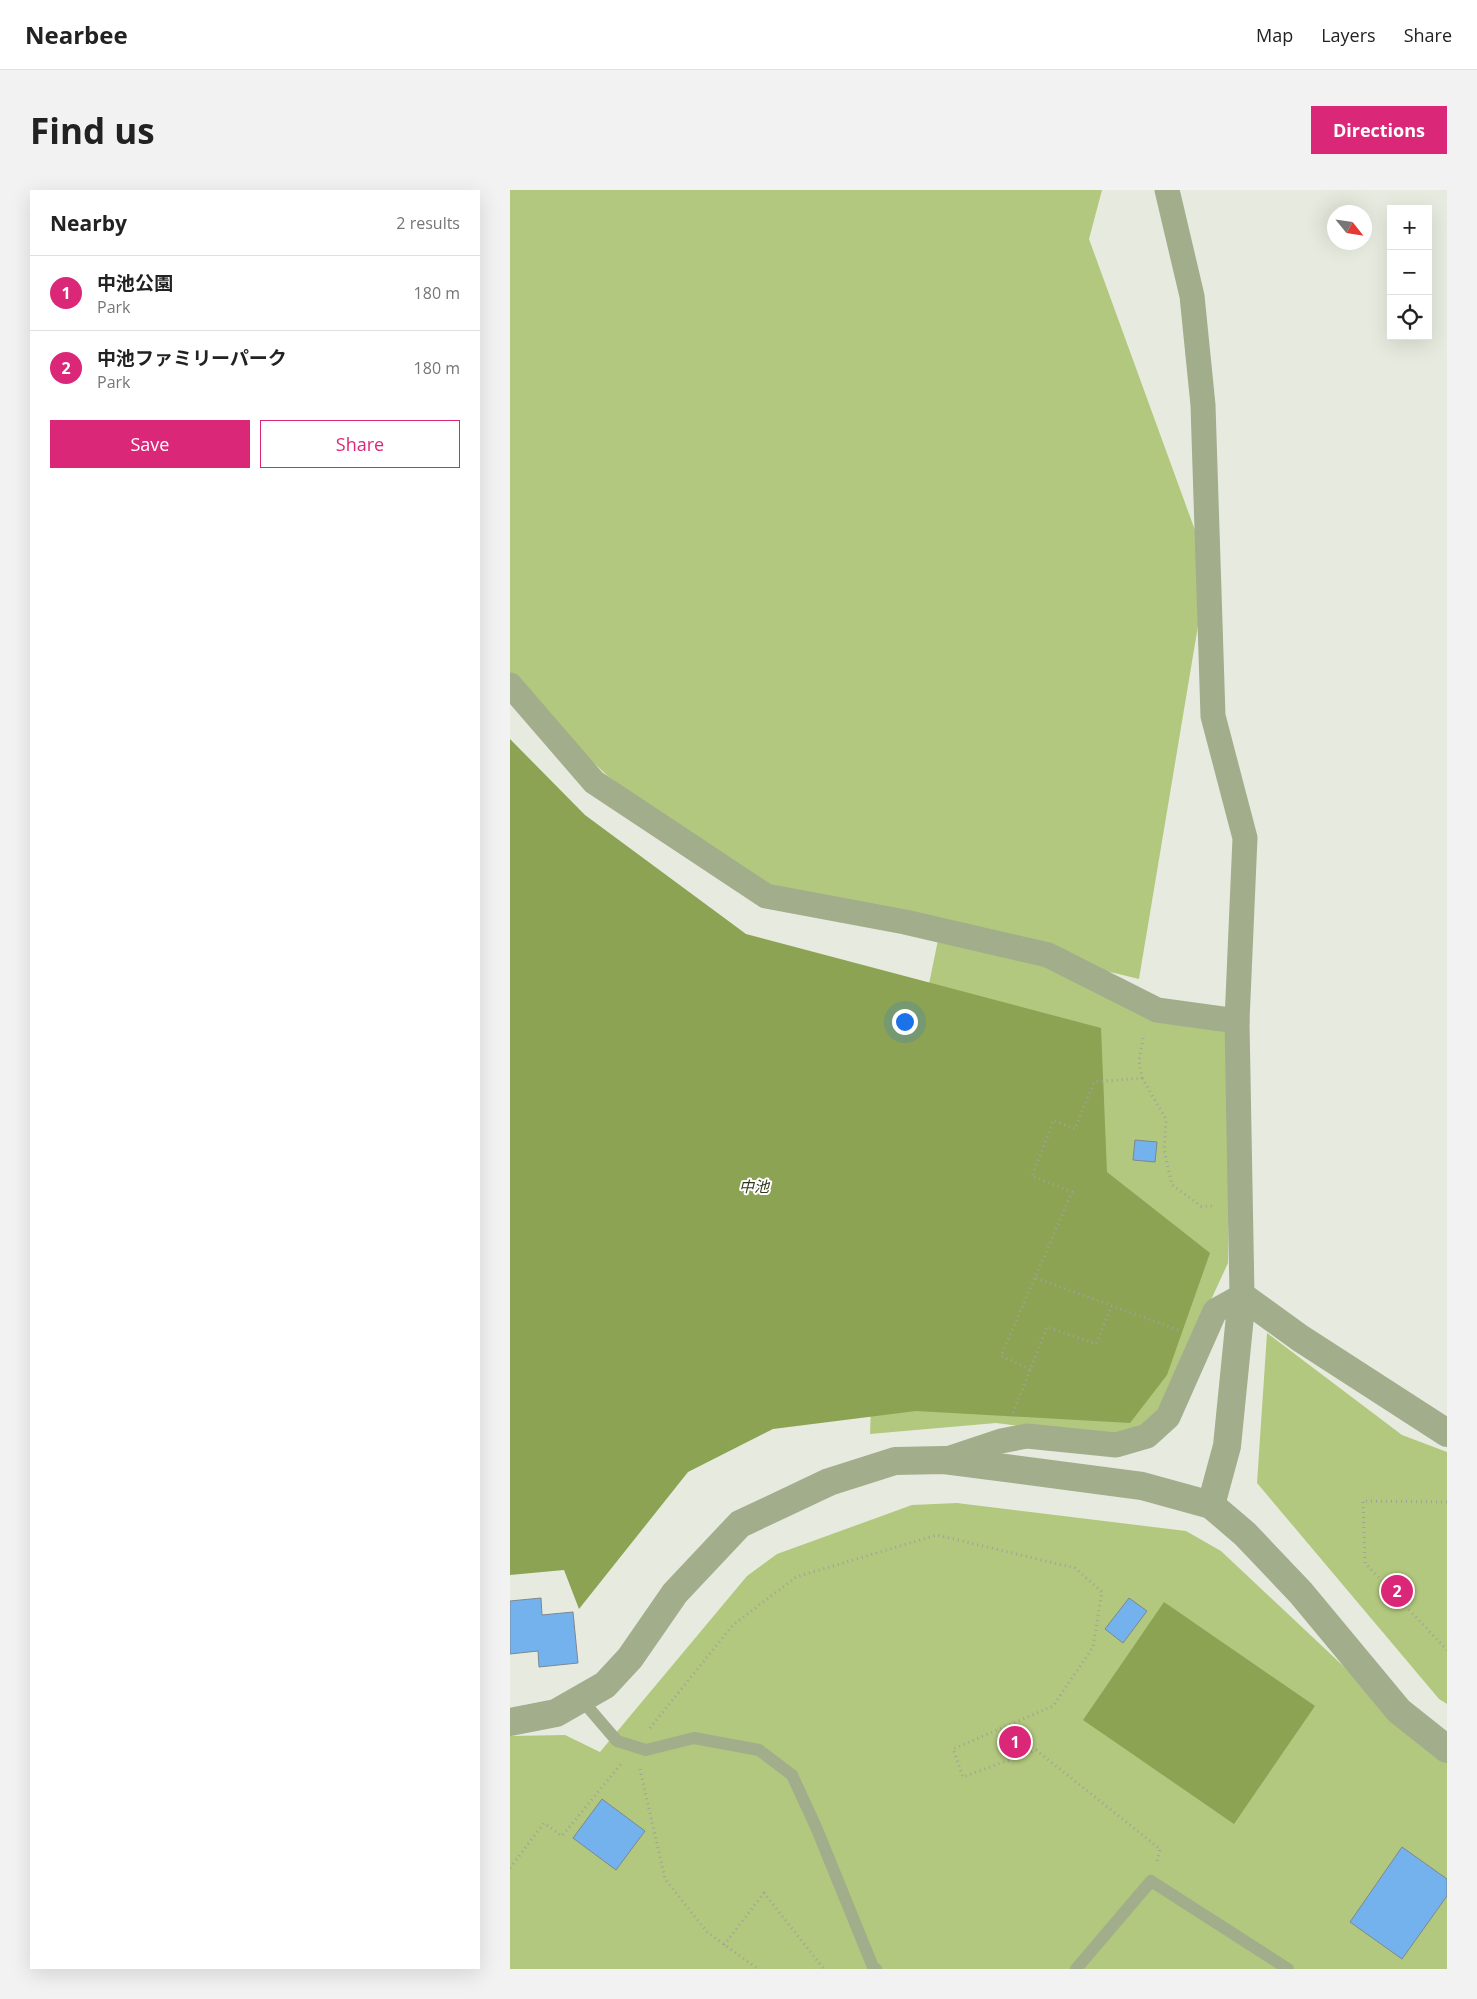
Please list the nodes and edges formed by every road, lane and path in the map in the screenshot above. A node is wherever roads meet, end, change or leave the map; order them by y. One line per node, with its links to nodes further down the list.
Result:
1 (1167, 190): 4 (street)
2 (510, 685): 3 (street)
3 (1150, 1007): 4 (street); 5 (path)
4 (1237, 1021): 6 (street)
5 (1142, 1078): 6 (path); 7 (path)
6 (1240, 1207): 8 (street)
7 (1036, 1278): 9 (path); 11 (path)
8 (1242, 1296): 13 (street); 14 (street); 16 (street)
9 (1111, 1307): 10 (path); 11 (path)
10 (1182, 1332)
11 (1030, 1369): 12 (path)
12 (1012, 1415)
13 (1447, 1433)
14 (944, 1460): 16 (street); 18 (street)
15 (1447, 1502): 17 (path)
16 (1211, 1505): 21 (street)
17 (1447, 1650)
18 (581, 1699): 19 (street); 20 (lane)
19 (510, 1722)
20 (635, 1746): 22 (path); 23 (path); 24 (path); 27 (lane)
21 (1447, 1749)
22 (510, 1868)
23 (1151, 1881): 28 (lane); 29 (lane)
24 (724, 1944): 25 (path); 26 (path)
25 (758, 1969)
26 (824, 1969)
27 (876, 1969)
28 (1076, 1969)
29 (1288, 1969)

